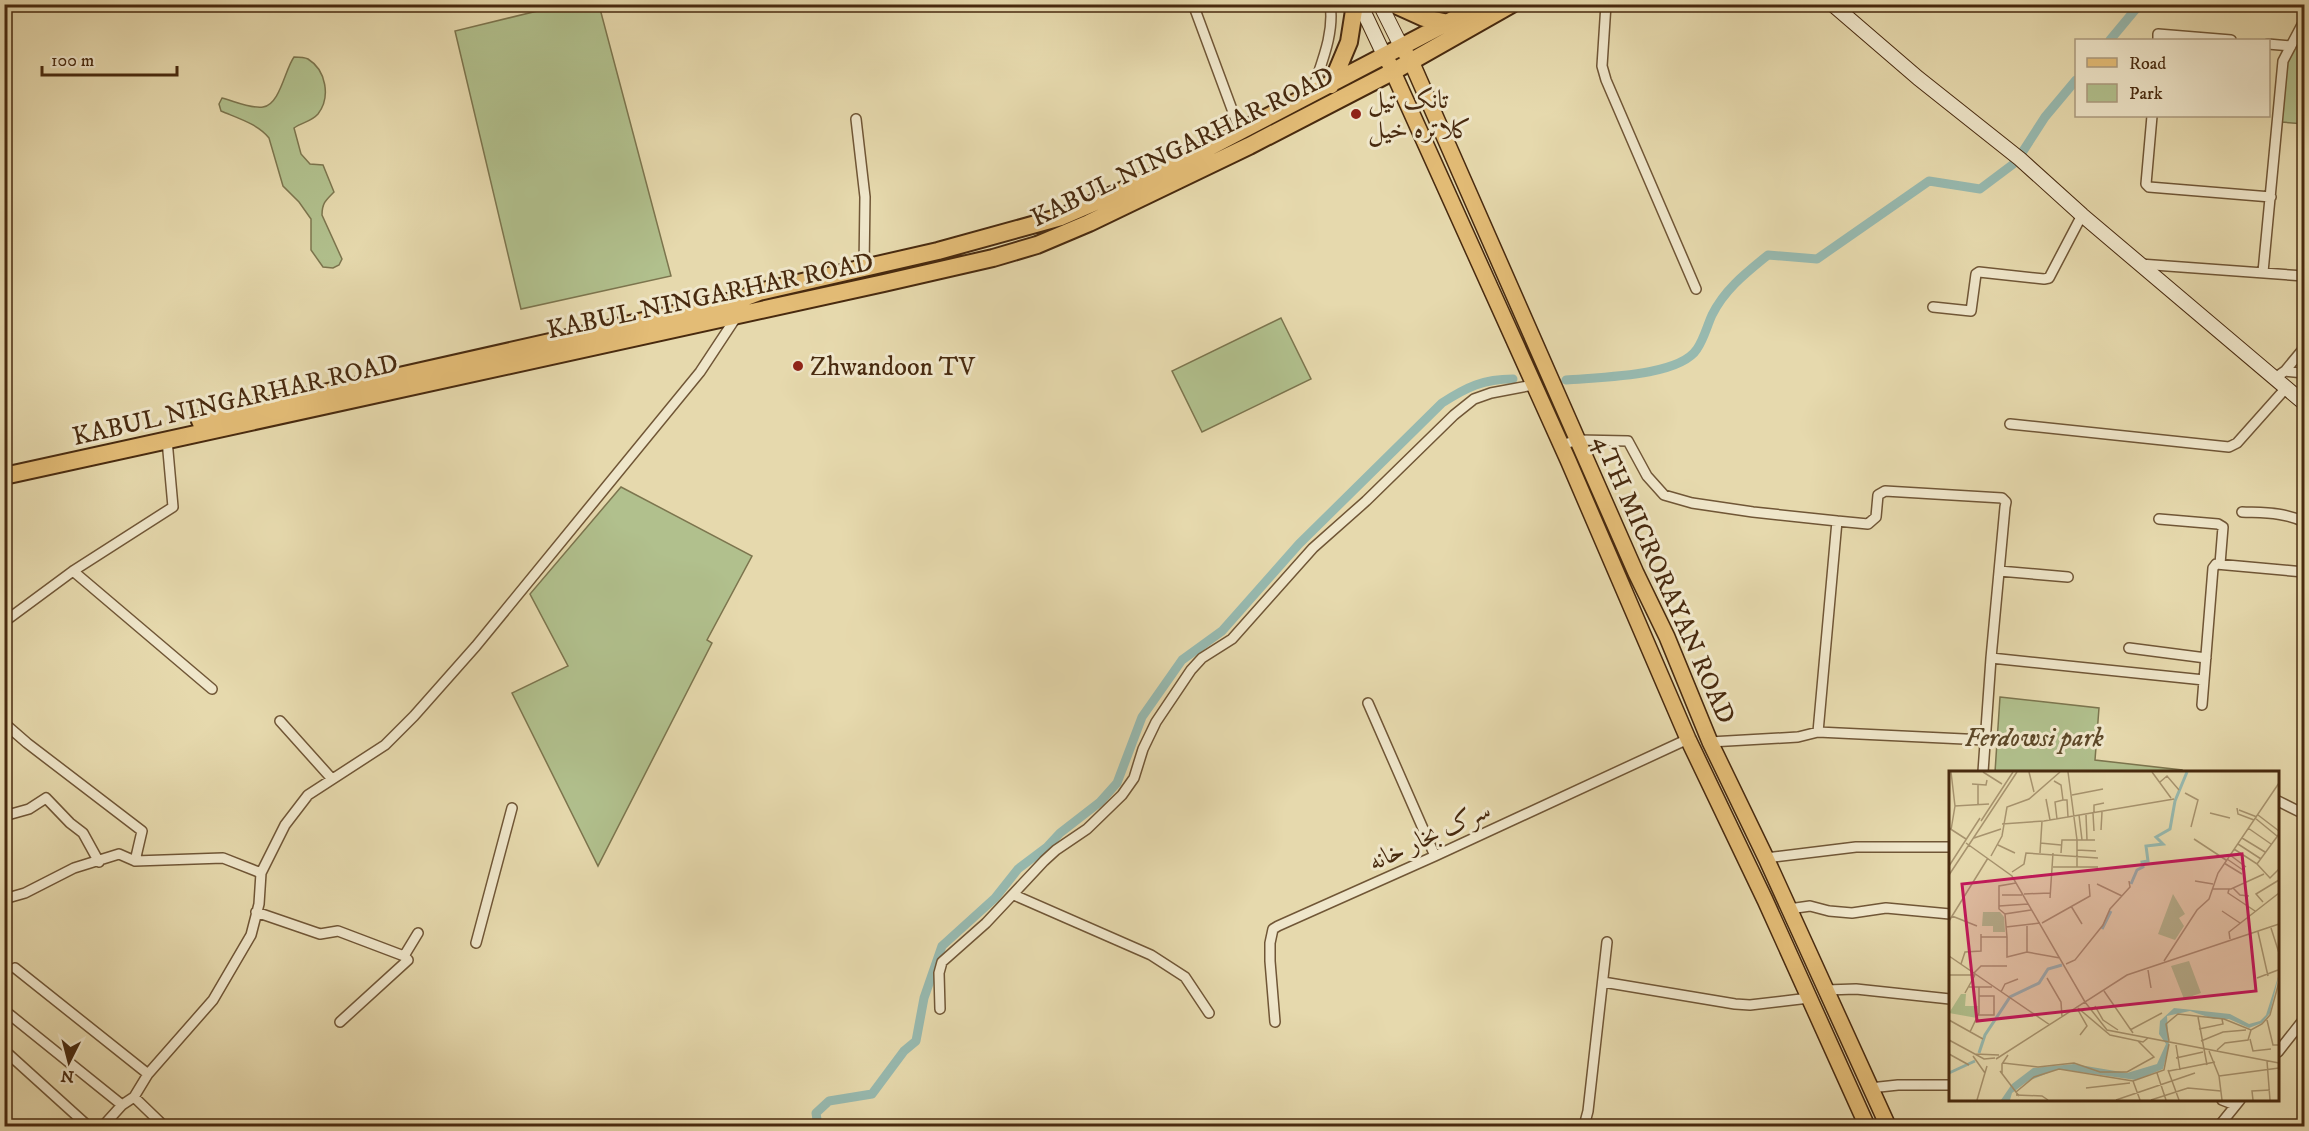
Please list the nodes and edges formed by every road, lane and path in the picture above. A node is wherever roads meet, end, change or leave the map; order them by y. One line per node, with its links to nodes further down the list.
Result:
1 (1193, 4): 25 (street)
2 (1330, 4): 21 (street)
3 (1358, 4): 18 (street); 19 (highway)
4 (1380, 4): 17 (street)
5 (1393, 4): 12 (highway)
6 (1451, 4): 10 (street)
7 (1512, 4): 17 (highway, KABUL NINGARHAR ROAD)
8 (1606, 4): 32 (street)
9 (1832, 4): 27 (street)
10 (1475, 7): 12 (highway, KABUL NINGARHAR ROAD)
11 (2304, 21): 16 (street)
12 (1449, 23): 17 (highway, KABUL NINGARHAR ROAD)
13 (2158, 39): 14 (street)
14 (2219, 39)
15 (2270, 44): 16 (street)
16 (2291, 46): 22 (street)
17 (1406, 55): 18 (highway, KABUL NINGARHAR ROAD); 43 (main road, 4TH MICRORAYAN ROAD)
18 (1389, 64): 19 (highway, KABUL NINGARHAR ROAD); 33 (highway, KABUL NINGARHAR ROAD); 38 (main road, 4TH MICRORAYAN ROAD)
19 (1330, 85): 21 (highway, KABUL NINGARHAR ROAD)
20 (2270, 93): 22 (street)
21 (1311, 94): 25 (highway, KABUL NINGARHAR ROAD)
22 (2280, 94): 26 (street)
23 (2152, 117): 26 (street)
24 (856, 119): 29 (street)
25 (1240, 130): 29 (highway, KABUL NINGARHAR ROAD)
26 (2271, 197): 30 (street)
27 (2082, 215): 28 (street); 34 (street)
28 (2140, 264): 30 (street); 37 (street)
29 (864, 269): 33 (highway, KABUL NINGARHAR ROAD)
30 (2264, 272): 31 (street)
31 (2304, 276)
32 (1696, 289)
33 (739, 307): 42 (highway, KABUL NINGARHAR ROAD); 45 (highway, KABUL NINGARHAR ROAD); 71 (street)
34 (1933, 307)
35 (2304, 348): 37 (street)
36 (2304, 373): 37 (street)
37 (2280, 375): 39 (street)
38 (1533, 385): 44 (main road, 4TH MICRORAYAN ROAD); 82 (street)
39 (2286, 388): 40 (street); 41 (street)
40 (2304, 403)
41 (2010, 423)
42 (167, 440): 46 (highway, KABUL NINGARHAR ROAD); 52 (street)
43 (1578, 440): 44 (street); 49 (street); 69 (main road, 4TH MICRORAYAN ROAD)
44 (1561, 445): 67 (main road, 4TH MICRORAYAN ROAD)
45 (4, 464)
46 (4, 476)
47 (2242, 512): 50 (street)
48 (2159, 519): 51 (street)
49 (1837, 521): 53 (street); 66 (street)
50 (2304, 522)
51 (2220, 564): 54 (street); 59 (street)
52 (73, 571): 56 (street); 61 (street)
53 (1999, 571): 55 (street); 58 (street)
54 (2304, 572)
55 (2068, 577)
56 (4, 622)
57 (2129, 648): 59 (street)
58 (1991, 658): 60 (street); 68 (street)
59 (2206, 658): 60 (street)
60 (2204, 680): 63 (street)
61 (212, 689)
62 (1368, 703): 77 (street)
63 (2202, 705)
64 (280, 721): 71 (street)
65 (4, 723): 80 (street)
66 (1818, 732): 68 (street); 69 (street)
67 (1688, 739): 77 (street, سرک بخار خانه); 94 (main road, 4TH MICRORAYAN ROAD)
68 (1985, 740): 70 (street)
69 (1710, 742): 78 (main road, 4TH MICRORAYAN ROAD)
70 (1983, 771)
71 (332, 779): 81 (street)
72 (2279, 802): 74 (street)
73 (512, 808): 89 (street)
74 (2304, 814)
75 (4, 816): 79 (street)
76 (1949, 847): 78 (street)
77 (1435, 856): 101 (street, سرک بخار خانه)
78 (1766, 858): 84 (main road, 4TH MICRORAYAN ROAD)
79 (99, 861): 80 (street); 83 (street)
80 (135, 861): 81 (street)
81 (261, 873): 85 (street)
82 (1014, 895): 96 (street); 98 (street)
83 (4, 899)
84 (1789, 909): 86 (street); 93 (main road, 4TH MICRORAYAN ROAD)
85 (256, 912): 90 (street); 104 (street)
86 (1949, 914)
87 (418, 933): 90 (street)
88 (1607, 942): 92 (street)
89 (476, 943)
90 (404, 956): 100 (street)
91 (15, 968): 104 (street)
92 (1602, 982): 94 (street); 113 (street)
93 (1824, 984): 94 (main road); 95 (street); 106 (main road, 4TH MICRORAYAN ROAD)
94 (1807, 992): 114 (main road, 4TH MICRORAYAN ROAD)
95 (1949, 999)
96 (940, 1009)
97 (4, 1010): 109 (street)
98 (1209, 1013)
99 (2304, 1019): 103 (street)
100 (340, 1022)
101 (1275, 1022)
102 (4, 1050): 110 (street)
103 (2279, 1050)
104 (148, 1074): 107 (street)
105 (1949, 1085): 106 (street)
106 (1870, 1088): 115 (main road, 4TH MICRORAYAN ROAD)
107 (134, 1097): 109 (street); 112 (street)
108 (2237, 1102): 116 (street)
109 (122, 1105): 111 (street)
110 (88, 1126)
111 (103, 1126)
112 (164, 1126)
113 (1584, 1126)
114 (1868, 1126)
115 (1888, 1126)
116 (2219, 1126)

